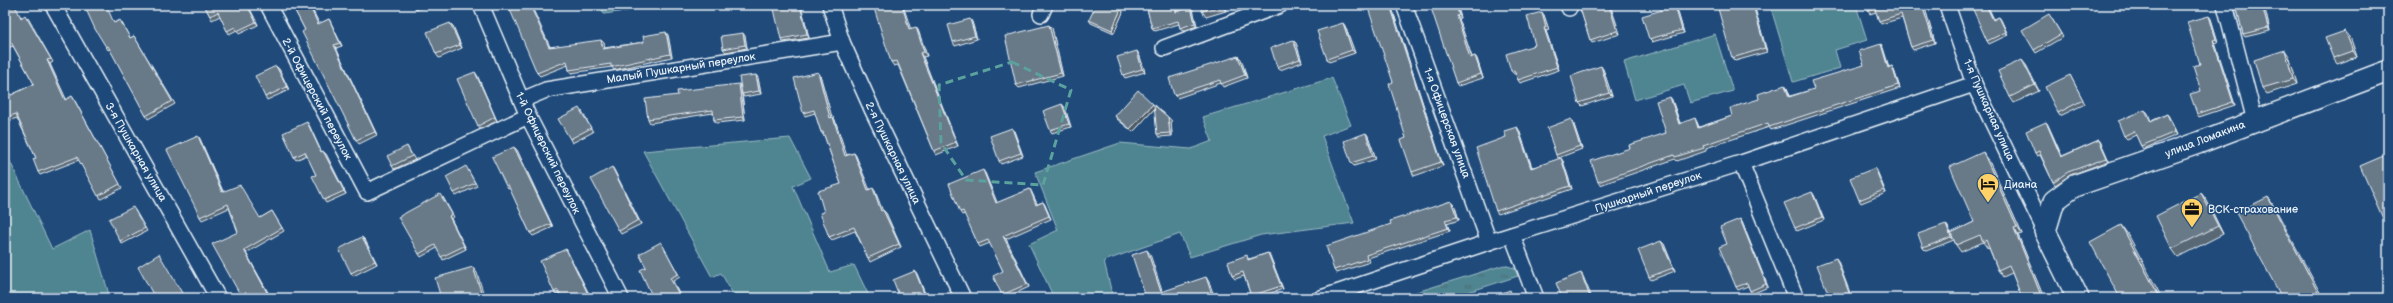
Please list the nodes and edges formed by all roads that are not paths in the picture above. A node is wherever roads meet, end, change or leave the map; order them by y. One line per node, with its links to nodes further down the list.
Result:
1 (53, 5): 20 (street, 3-я Пушкарная улица)
2 (268, 5): 14 (street, 2-й Офицерский переулок)
3 (481, 5): 13 (street, 1-й Офицерский переулок)
4 (830, 5): 9 (street, 2-я Пушкарная улица)
5 (1280, 5): 10 (street)
6 (1404, 5): 19 (street, 1-я Офицерская улица)
7 (1947, 5): 12 (street, 1-я Пушкарная улица)
8 (2225, 5): 15 (street)
9 (842, 42): 13 (street, Малый Пушкарный переулок); 22 (street, 2-я Пушкарная улица)
10 (1164, 48)
11 (2388, 71): 15 (main road, улица Ломакина)
12 (1974, 84): 16 (street, Пушкарный переулок); 17 (street, 1-я Пушкарная улица)
13 (522, 100): 14 (street, 1-й Офицерский переулок)
14 (528, 116): 21 (street, 1-й Офицерский переулок)
15 (2255, 121): 17 (main road, улица Ломакина)
16 (1741, 163): 18 (street, Пушкарный переулок); 25 (street)
17 (2045, 231): 26 (main road, 1-я Пушкарная улица)
18 (1512, 235): 19 (street, Пушкарный переулок); 24 (street)
19 (1489, 242): 23 (street, Пушкарный переулок)
20 (218, 298)
21 (621, 298)
22 (963, 298)
23 (1321, 298)
24 (1536, 298)
25 (1796, 298)
26 (2078, 298)

